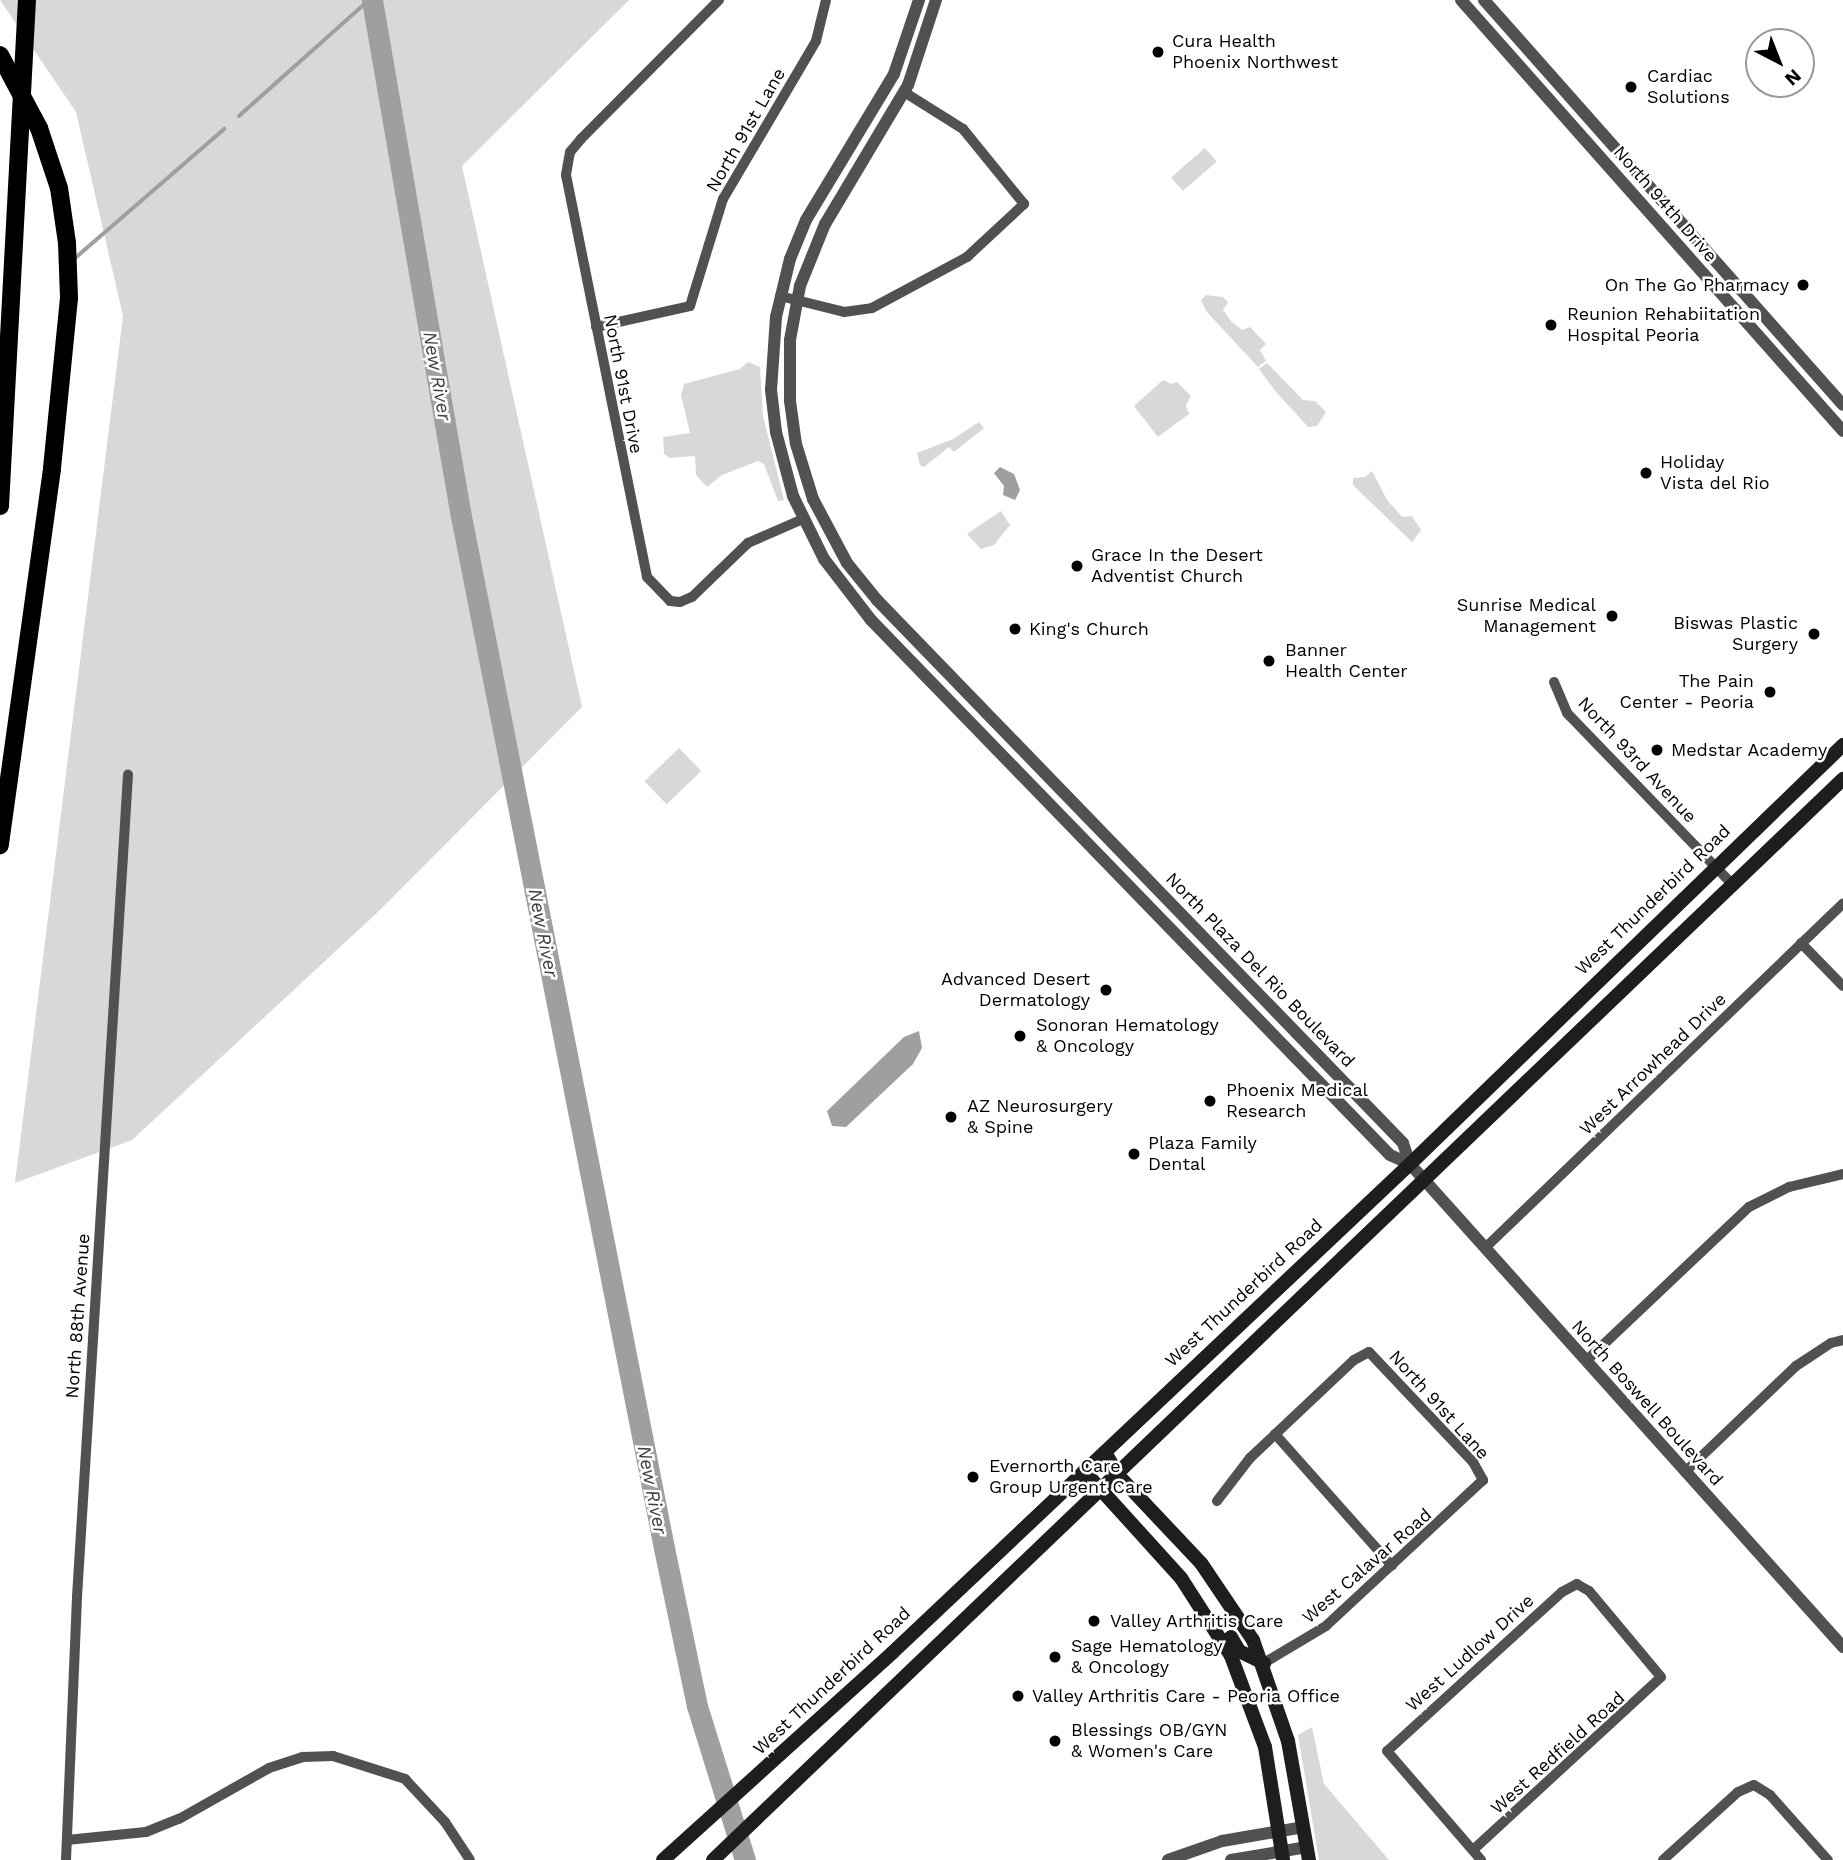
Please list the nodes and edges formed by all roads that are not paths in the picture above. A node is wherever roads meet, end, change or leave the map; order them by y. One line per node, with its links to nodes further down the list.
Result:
1 (27, 0): 24 (highway)
2 (719, 0): 19 (street, North 91st Drive)
3 (826, 0): 19 (street, North 91st Lane)
4 (919, 0): 15 (street, North Plaza Del Rio Boulevard)
5 (936, 0): 12 (street, North Plaza Del Rio Boulevard)
6 (1461, 0): 8 (street, North 94th Drive)
7 (1485, 0): 8 (street); 10 (street, North 94th Drive)
8 (1472, 13): 11 (street, North 94th Drive)
9 (0, 55): 36 (highway)
10 (1548, 72): 11 (street); 13 (street, North 94th Drive)
11 (1534, 83): 14 (street, North 94th Drive)
12 (904, 92): 17 (street, North Plaza Del Rio Boulevard); 17 (street)
13 (1698, 242): 14 (street); 16 (street, North 94th Drive)
14 (1685, 254): 18 (street, North 94th Drive)
15 (780, 296): 17 (street); 23 (street, North Plaza Del Rio Boulevard)
16 (1748, 297): 18 (street); 20 (street, North 94th Drive)
17 (796, 301): 21 (street, North Plaza Del Rio Boulevard)
18 (1735, 310): 22 (street, North 94th Drive)
19 (596, 327): 25 (street, North 91st Drive)
20 (1843, 405)
21 (793, 427): 23 (street); 26 (street, North Plaza Del Rio Boulevard)
22 (1843, 431)
23 (776, 432): 25 (street, North Plaza Del Rio Boulevard)
24 (0, 506)
25 (803, 519): 27 (street, North Plaza Del Rio Boulevard)
26 (847, 563): 27 (street); 29 (street, North Plaza Del Rio Boulevard)
27 (833, 572): 30 (street, North Plaza Del Rio Boulevard)
28 (1554, 682): 38 (street, North 93rd Avenue)
29 (978, 703): 30 (street); 33 (street, North Plaza Del Rio Boulevard)
30 (964, 716): 35 (street, North Plaza Del Rio Boulevard)
31 (1843, 745): 38 (main road, West Thunderbird Road)
32 (128, 775): 69 (street, North 88th Avenue)
33 (1049, 777): 35 (street); 37 (street, North Plaza Del Rio Boulevard)
34 (1843, 779): 40 (main road)
35 (1036, 790): 39 (street, North Plaza Del Rio Boulevard)
36 (0, 845)
37 (1128, 859): 39 (street); 42 (street, North Plaza Del Rio Boulevard)
38 (1715, 866): 40 (street, North 93rd Avenue); 48 (main road, West Thunderbird Road)
39 (1115, 872): 44 (street, North Plaza Del Rio Boulevard)
40 (1733, 885): 50 (main road)
41 (1843, 903): 43 (street, West Arrowhead Drive)
42 (1205, 938): 44 (street); 46 (street, North Plaza Del Rio Boulevard)
43 (1801, 943): 45 (street); 51 (street, West Arrowhead Drive)
44 (1191, 951): 47 (street, North Plaza Del Rio Boulevard)
45 (1843, 986)
46 (1318, 1055): 47 (street); 48 (street, North Plaza Del Rio Boulevard)
47 (1304, 1067): 48 (street, North Plaza Del Rio Boulevard)
48 (1410, 1164): 50 (street); 55 (main road, West Thunderbird Road)
49 (1843, 1174): 53 (street)
50 (1426, 1182): 51 (street, North Boswell Boulevard); 58 (main road)
51 (1485, 1248): 53 (street, North Boswell Boulevard)
52 (1843, 1340): 57 (street)
53 (1586, 1361): 57 (street, North Boswell Boulevard)
54 (1275, 1434): 59 (street, North 91st Lane); 61 (street); 62 (street)
55 (1104, 1452): 56 (main road, West Thunderbird Road); 58 (main road)
56 (1084, 1471): 60 (main road); 75 (main road, West Thunderbird Road)
57 (1685, 1472): 64 (street, North Boswell Boulevard)
58 (1117, 1474): 60 (main road); 65 (main road)
59 (1483, 1480): 62 (street, West Calavar Road)
60 (1100, 1489): 63 (main road); 76 (main road)
61 (1217, 1501)
62 (1392, 1566): 65 (street, West Calavar Road)
63 (1212, 1623): 65 (main road); 68 (main road)
64 (1843, 1647)
65 (1264, 1663): 67 (main road)
66 (1661, 1677): 70 (street, West Redfield Road); 70 (street, West Ludlow Drive)
67 (1304, 1827): 68 (street); 71 (main road)
68 (1278, 1830): 72 (main road); 77 (street)
69 (67, 1840): 73 (street, North 88th Avenue); 74 (street)
70 (1474, 1850): 79 (street)
71 (1308, 1853): 72 (street)
72 (1282, 1855): 78 (street)
73 (66, 1860)
74 (470, 1860)
75 (663, 1860)
76 (713, 1860)
77 (1168, 1860)
78 (1231, 1860)
79 (1481, 1860)
80 (1662, 1860): 81 (street)
81 (1828, 1860)

